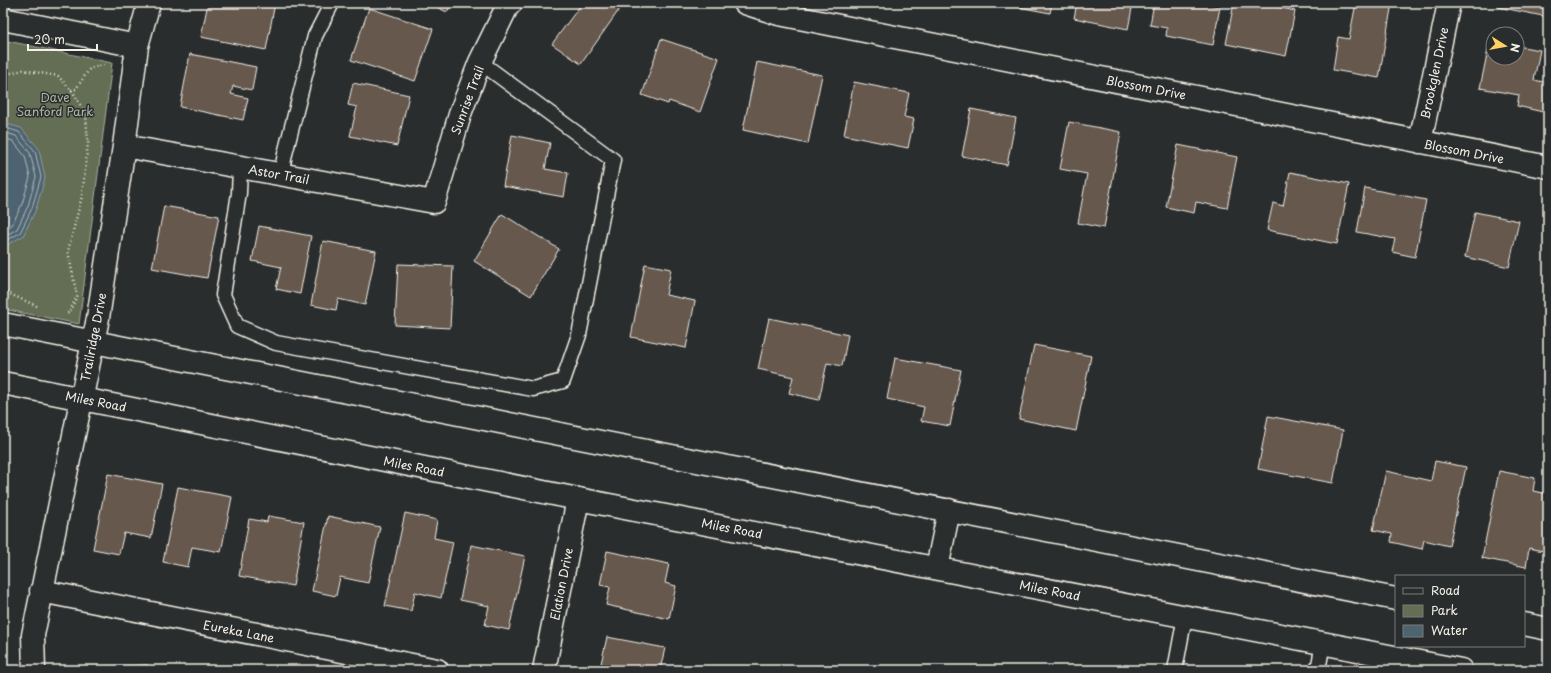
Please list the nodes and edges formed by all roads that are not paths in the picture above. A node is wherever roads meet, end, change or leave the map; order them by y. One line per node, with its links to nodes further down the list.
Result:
1 (149, 3): 8 (main road, Trailridge Drive)
2 (332, 3): 14 (lane)
3 (511, 3): 9 (main road, Sunrise Trail)
4 (745, 3): 6 (main road, Blossom Drive)
5 (1449, 3): 10 (main road, Brookglen Drive)
6 (781, 8): 10 (main road, Blossom Drive)
7 (3, 19): 8 (main road)
8 (136, 46): 11 (main road, Trailridge Drive)
9 (480, 62): 12 (lane); 15 (main road, Sunrise Trail)
10 (1420, 142): 13 (main road, Blossom Drive)
11 (124, 146): 12 (main road, Astor Trail); 17 (main road, Trailridge Drive)
12 (240, 167): 14 (main road, Astor Trail)
13 (1548, 167)
14 (281, 175): 15 (main road, Astor Trail)
15 (434, 202)
16 (3, 324): 17 (main road)
17 (93, 342): 19 (main road, Trailridge Drive); 21 (main road)
18 (3, 383): 19 (main road, Miles Road)
19 (81, 398): 20 (main road, Miles Road); 23 (main road, Trailridge Drive)
20 (578, 499): 22 (main road, Miles Road); 31 (main road, Elation Drive)
21 (949, 510): 22 (main road); 24 (main road)
22 (937, 568): 25 (main road, Miles Road)
23 (41, 591): 29 (main road, Trailridge Drive); 30 (main road, Eureka Lane)
24 (1395, 599)
25 (1186, 616): 28 (main road, Miles Road); 32 (lane)
26 (1525, 624): 27 (main road)
27 (1548, 629)
28 (1323, 642): 33 (lane); 34 (main road, Miles Road)
29 (34, 670)
30 (437, 670)
31 (544, 670)
32 (1175, 670)
33 (1318, 670)
34 (1461, 670)

